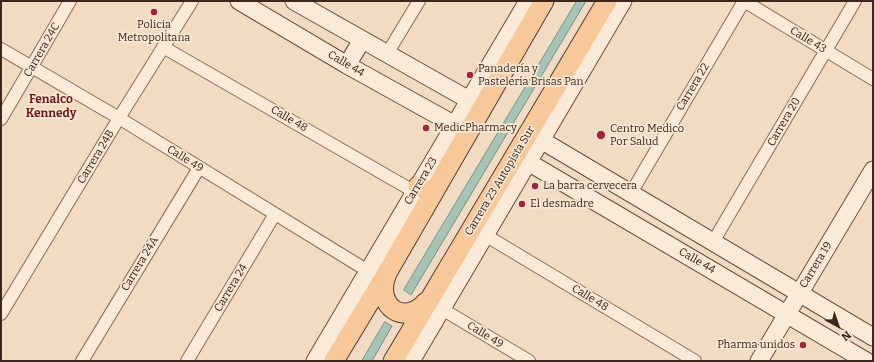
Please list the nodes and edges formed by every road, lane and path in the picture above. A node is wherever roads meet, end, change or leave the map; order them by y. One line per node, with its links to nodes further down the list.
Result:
1 (70, 1): 21 (street, Carrera 24C)
2 (192, 1): 15 (street, Carrera 24B)
3 (239, 1): 20 (main road, Calle 44)
4 (294, 1): 12 (main road)
5 (419, 1): 18 (street)
6 (544, 1): 19 (main road)
7 (607, 1): 23 (main road, Carrera 23 Autopista Sur)
8 (622, 1): 23 (main road)
9 (744, 1): 17 (street, Calle 43); 33 (street, Carrera 22)
10 (855, 1): 17 (street, Carrera 20)
11 (528, 5): 13 (main road, Carrera 23)
12 (315, 6): 14 (main road)
13 (510, 30): 19 (main road); 24 (main road, Carrera 23)
14 (362, 40): 18 (main road); 20 (main road)
15 (163, 47): 25 (street, Carrera 24B); 32 (street, Calle 48)
16 (1, 48): 21 (street, Calle 49)
17 (826, 50): 22 (street, Calle 43); 37 (street, Carrera 20)
18 (387, 54): 24 (main road)
19 (510, 60): 32 (main road)
20 (347, 65): 27 (main road, Calle 44)
21 (32, 67): 25 (street, Calle 49); 26 (street, Carrera 24C)
22 (873, 79)
23 (568, 81): 28 (main road); 34 (main road, Carrera 23 Autopista Sur)
24 (469, 100): 27 (main road, Carrera 23)
25 (119, 118): 30 (street, Calle 49); 42 (street, Carrera 24B)
26 (1, 119)
27 (455, 125): 32 (main road, Carrera 23)
28 (541, 140): 29 (main road); 33 (main road)
29 (528, 162): 34 (main road); 43 (main road, Calle 44)
30 (199, 168): 35 (street, Calle 49); 45 (street, Carrera 24A)
31 (873, 170): 40 (main road, Carrera 19)
32 (422, 191): 38 (main road, Carrera 23); 39 (main road)
33 (630, 193): 37 (main road)
34 (496, 203): 36 (main road); 41 (main road, Carrera 23 Autopista Sur)
35 (275, 214): 38 (street, Calle 49); 46 (street, Carrera 24)
36 (484, 235): 41 (main road); 52 (street, Calle 48)
37 (713, 242): 40 (main road)
38 (368, 271): 47 (main road, Carrera 23)
39 (387, 273): 41 (main road); 48 (main road)
40 (799, 294): 43 (main road, Carrera 19); 44 (main road)
41 (436, 303): 49 (main road, Carrera 23 Autopista Sur); 50 (main road); 51 (street, Calle 49)
42 (1, 314)
43 (787, 314): 53 (main road, Carrera 19); 54 (main road, Calle 44)
44 (873, 337)
45 (82, 361)
46 (186, 361)
47 (315, 361)
48 (334, 361)
49 (393, 361)
50 (411, 361)
51 (529, 361)
52 (695, 361)
53 (759, 361)
54 (866, 361)

